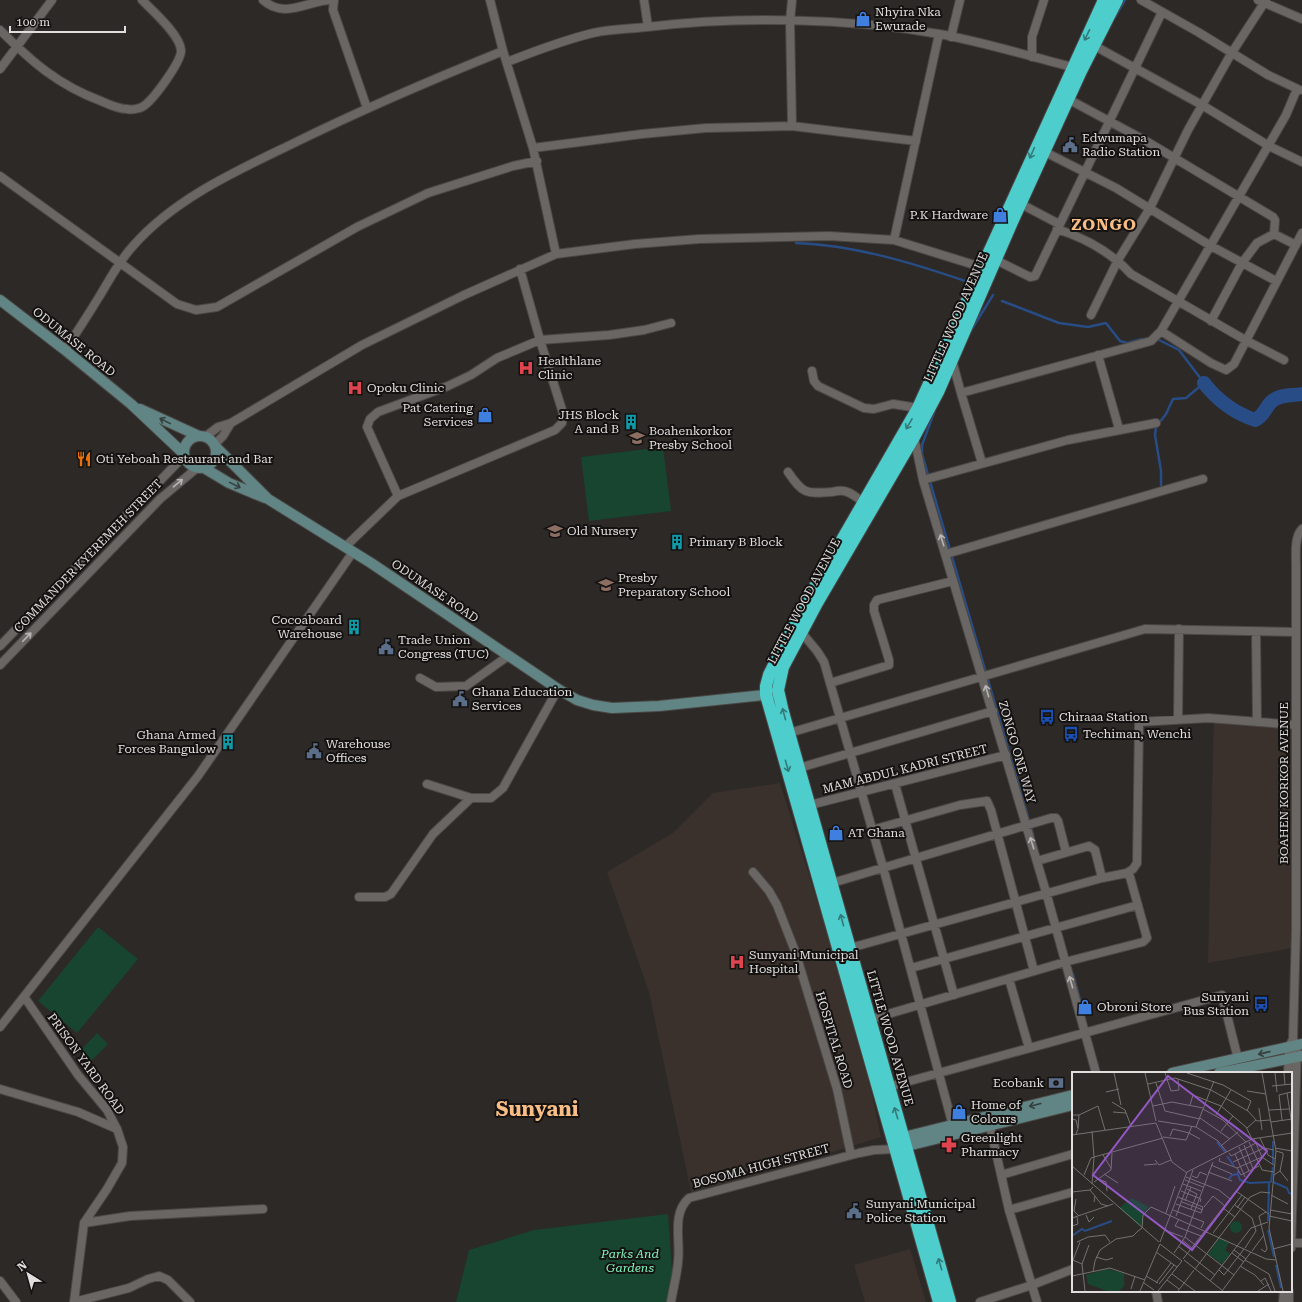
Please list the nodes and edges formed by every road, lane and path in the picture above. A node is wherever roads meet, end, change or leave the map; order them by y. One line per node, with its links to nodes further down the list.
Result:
1 (52, 0): 23 (street)
2 (142, 0): 23 (street)
3 (263, 0): 4 (street)
4 (329, 0)
5 (334, 0): 34 (street)
6 (490, 0): 24 (street)
7 (644, 0): 18 (street)
8 (792, 0): 17 (street)
9 (960, 0): 21 (street)
10 (1044, 0): 26 (street)
11 (1104, 0): 28 (highway, LITTLE WOOD AVENUE, one-way to 28)
12 (1116, 0): 22 (highway, LITTLE WOOD AVENUE)
13 (1141, 0): 15 (street)
14 (1262, 1): 16 (street); 25 (street)
15 (1162, 12): 25 (street); 29 (street)
16 (1302, 19)
17 (790, 21): 18 (street); 20 (street); 36 (street)
18 (648, 27): 27 (street)
19 (0, 30): 23 (street)
20 (940, 34): 21 (street); 37 (street)
21 (951, 37): 26 (street)
22 (1093, 45): 29 (street); 32 (highway, LITTLE WOOD AVENUE)
23 (17, 47): 30 (street)
24 (503, 51): 27 (street); 34 (street)
25 (1231, 54): 31 (street); 33 (street)
26 (1032, 58): 28 (street)
27 (507, 62): 39 (street)
28 (1072, 67): 59 (highway, LITTLE WOOD AVENUE, one-way to 59)
29 (1136, 68): 33 (street); 35 (street)
30 (0, 69)
31 (1299, 90): 38 (street)
32 (1068, 99): 35 (street); 40 (highway, LITTLE WOOD AVENUE)
33 (1202, 105): 38 (street); 41 (street)
34 (367, 108): 57 (street)
35 (1111, 121): 41 (street); 44 (street)
36 (792, 126): 37 (street); 39 (street)
37 (916, 141): 52 (street)
38 (1269, 146): 43 (street); 46 (street)
39 (533, 148): 42 (street)
40 (1045, 152): 44 (street); 47 (highway, LITTLE WOOD AVENUE)
41 (1174, 158): 46 (street); 48 (street)
42 (536, 161): 54 (street); 57 (street)
43 (1302, 162)
44 (1084, 173): 48 (street); 49 (street)
45 (0, 176): 57 (street)
46 (1239, 197): 50 (street); 53 (street)
47 (1021, 204): 49 (street); 55 (highway, LITTLE WOOD AVENUE)
48 (1150, 208): 53 (street); 56 (street)
49 (1058, 226): 55 (street); 56 (street)
50 (1274, 234): 51 (street); 58 (street)
51 (1300, 239): 61 (street)
52 (894, 240): 54 (street); 59 (street)
53 (1211, 246): 58 (street); 63 (street)
54 (556, 254): 60 (street)
55 (996, 260): 72 (highway, LITTLE WOOD AVENUE)
56 (1118, 260): 63 (street); 64 (street)
57 (120, 263): 70 (street)
58 (1242, 263): 61 (street); 65 (street)
59 (981, 267): 77 (highway, LITTLE WOOD AVENUE)
60 (520, 269): 68 (street); 78 (street)
61 (1276, 281): 69 (street)
62 (0, 300): 70 (main road, ODUMASE ROAD)
63 (1179, 301): 65 (street); 67 (street)
64 (1092, 315)
65 (1211, 320): 69 (street)
66 (671, 323): 68 (street)
67 (1158, 335): 69 (street); 71 (street)
68 (540, 340): 90 (street); 90 (street)
69 (1247, 341): 73 (street)
70 (65, 350): 76 (main road, ODUMASE ROAD)
71 (1098, 355): 75 (street); 80 (street)
72 (952, 359): 75 (street); 82 (highway, LITTLE WOOD AVENUE)
73 (1284, 360)
74 (812, 371): 77 (street)
75 (961, 393): 85 (street)
76 (131, 404): 81 (main road, ODUMASE ROAD, one-way to 76); 84 (main road, ODUMASE ROAD)
77 (918, 408): 92 (highway, LITTLE WOOD AVENUE, one-way to 92)
78 (231, 423): 81 (street); 83 (street)
79 (1156, 423): 80 (street)
80 (1119, 430): 85 (street)
81 (202, 436): 83 (main road); 84 (main road)
82 (914, 437): 89 (street, ZONGO ONE WAY); 100 (highway, LITTLE WOOD AVENUE)
83 (215, 445): 86 (main road); 91 (main road, ODUMASE ROAD)
84 (184, 455): 86 (main road); 101 (street, COMMANDER KYEREMEH STREET)
85 (982, 464): 89 (street)
86 (200, 468): 91 (main road, ODUMASE ROAD, one-way to 91); 102 (street, COMMANDER KYEREMEH STREET, one-way to 86)
87 (788, 472): 92 (street)
88 (1204, 479): 95 (street)
89 (923, 480): 95 (street, ZONGO ONE WAY, one-way to 89)
90 (398, 496): 94 (street)
91 (268, 499): 94 (main road, ODUMASE ROAD)
92 (863, 502): 110 (highway, LITTLE WOOD AVENUE)
93 (1302, 529): 99 (street, BOAHEN KORKOR AVENUE)
94 (349, 550): 103 (main road, ODUMASE ROAD); 155 (street)
95 (946, 554): 96 (street, ZONGO ONE WAY)
96 (953, 581): 105 (street, ZONGO ONE WAY); 107 (street)
97 (1179, 629): 98 (street); 105 (street); 112 (street)
98 (1256, 632): 99 (street); 114 (street)
99 (1296, 632): 115 (street, BOAHEN KORKOR AVENUE)
100 (802, 633): 107 (street); 109 (highway, LITTLE WOOD AVENUE)
101 (1, 644): 102 (street)
102 (12, 652): 104 (street, COMMANDER KYEREMEH STREET)
103 (508, 656): 106 (street); 108 (main road, ODUMASE ROAD)
104 (0, 665)
105 (983, 677): 111 (street, ZONGO ONE WAY, one-way to 105); 113 (street)
106 (420, 678)
107 (830, 683): 113 (street)
108 (558, 689): 110 (main road, ODUMASE ROAD); 124 (street)
109 (779, 693): 110 (main road, ODUMASE ROAD); 116 (highway, LITTLE WOOD AVENUE, one-way to 109)
110 (766, 695): 153 (highway, LITTLE WOOD AVENUE, one-way to 153)
111 (993, 711): 117 (street); 118 (street, ZONGO ONE WAY)
112 (1178, 718): 114 (street); 135 (street)
113 (839, 719): 116 (street); 117 (street)
114 (1257, 722): 115 (street)
115 (1296, 724): 119 (street, BOAHEN KORKOR AVENUE)
116 (789, 733): 120 (highway, LITTLE WOOD AVENUE)
117 (850, 754): 120 (street); 123 (street)
118 (1006, 755): 122 (street, MAM ABDUL KADRI STREET); 127 (street, ZONGO ONE WAY)
119 (1299, 761): 162 (street, BOAHEN KORKOR AVENUE)
120 (799, 768): 125 (highway, LITTLE WOOD AVENUE)
121 (427, 784): 124 (street)
122 (894, 784): 123 (street, MAM ABDUL KADRI STREET); 126 (street)
123 (862, 793): 125 (street, MAM ABDUL KADRI STREET); 128 (street)
124 (471, 798): 139 (street)
125 (810, 805): 137 (highway, LITTLE WOOD AVENUE)
126 (904, 821): 128 (street); 129 (street); 131 (street)
127 (1026, 826): 129 (street); 130 (street); 132 (street, ZONGO ONE WAY, one-way to 127)
128 (872, 830): 133 (street)
129 (997, 835): 131 (street); 140 (street)
130 (1066, 852): 132 (street); 136 (street)
131 (914, 858): 133 (street); 142 (street)
132 (1037, 861): 138 (street, ZONGO ONE WAY)
133 (883, 867): 137 (street); 144 (street)
134 (753, 872): 180 (street, HOSPITAL ROAD)
135 (1127, 873): 136 (street); 141 (street)
136 (1102, 878): 138 (street)
137 (832, 883): 146 (highway, LITTLE WOOD AVENUE, one-way to 137)
138 (1046, 892): 140 (street); 143 (street, ZONGO ONE WAY)
139 (359, 897)
140 (1016, 900): 142 (street); 145 (street)
141 (1138, 905): 143 (street); 148 (street)
142 (934, 925): 144 (street); 147 (street)
143 (1056, 928): 145 (street); 148 (street, ZONGO ONE WAY)
144 (902, 934): 146 (street); 149 (street)
145 (1025, 937): 147 (street); 150 (street)
146 (850, 948): 151 (highway, LITTLE WOOD AVENUE)
147 (944, 959): 149 (street); 154 (street)
148 (1065, 962): 150 (street); 161 (street, ZONGO ONE WAY, one-way to 148)
149 (911, 968): 157 (street)
150 (1034, 971): 152 (street)
151 (859, 979): 153 (highway); 156 (highway, LITTLE WOOD AVENUE)
152 (1008, 979): 154 (street); 163 (street)
153 (846, 982): 158 (highway, LITTLE WOOD AVENUE)
154 (954, 995): 157 (street)
155 (25, 998): 160 (street); 177 (street, PRISON YARD ROAD)
156 (866, 1002): 158 (highway); 159 (highway, LITTLE WOOD AVENUE)
157 (921, 1004): 159 (street); 170 (street)
158 (854, 1006): 178 (highway, LITTLE WOOD AVENUE)
159 (871, 1019): 171 (highway, LITTLE WOOD AVENUE)
160 (0, 1028)
161 (1085, 1032): 163 (street); 165 (street); 166 (street, ZONGO ONE WAY)
162 (1295, 1044): 164 (street, BOAHEN KORKOR AVENUE); 165 (main road, one-way to 165)
163 (1029, 1048): 170 (street)
164 (1296, 1057): 168 (main road); 169 (street, BOAHEN KORKOR AVENUE); 183 (street, BOAHEN KORKOR AVENUE)
165 (1238, 1059): 167 (main road)
166 (1096, 1072)
167 (1177, 1072)
168 (1224, 1072)
169 (1288, 1072)
170 (939, 1073): 171 (street); 175 (street)
171 (888, 1087): 178 (highway, LITTLE WOOD AVENUE, one-way to 171)
172 (0, 1089): 177 (street)
173 (1072, 1095): 175 (main road, BOSOMA HIGH STREET, one-way to 175)
174 (1072, 1105): 176 (main road, BOSOMA HIGH STREET)
175 (953, 1126): 178 (main road, BOSOMA HIGH STREET)
176 (990, 1126): 178 (main road, BOSOMA HIGH STREET); 181 (street)
177 (117, 1129): 186 (street, PRISON YARD ROAD)
178 (900, 1143): 180 (street, BOSOMA HIGH STREET); 196 (highway, LITTLE WOOD AVENUE); 197 (highway, LITTLE WOOD AVENUE, one-way to 178)
179 (1072, 1154): 181 (street)
180 (851, 1155): 195 (street, BOSOMA HIGH STREET)
181 (1001, 1176): 185 (street)
182 (1072, 1192): 185 (street)
183 (1292, 1206)
184 (263, 1208): 186 (street)
185 (1009, 1210): 189 (street)
186 (84, 1223): 193 (street, PRISON YARD ROAD)
187 (1072, 1269): 189 (street)
188 (0, 1281): 192 (street)
189 (1032, 1285): 198 (street); 199 (street)
190 (1156, 1292): 200 (street)
191 (1284, 1292): 201 (street)
192 (16, 1302)
193 (74, 1302): 194 (street)
194 (190, 1302)
195 (671, 1302)
196 (939, 1302)
197 (950, 1302)
198 (980, 1302)
199 (1037, 1302)
200 (1158, 1302)
201 (1283, 1302)

